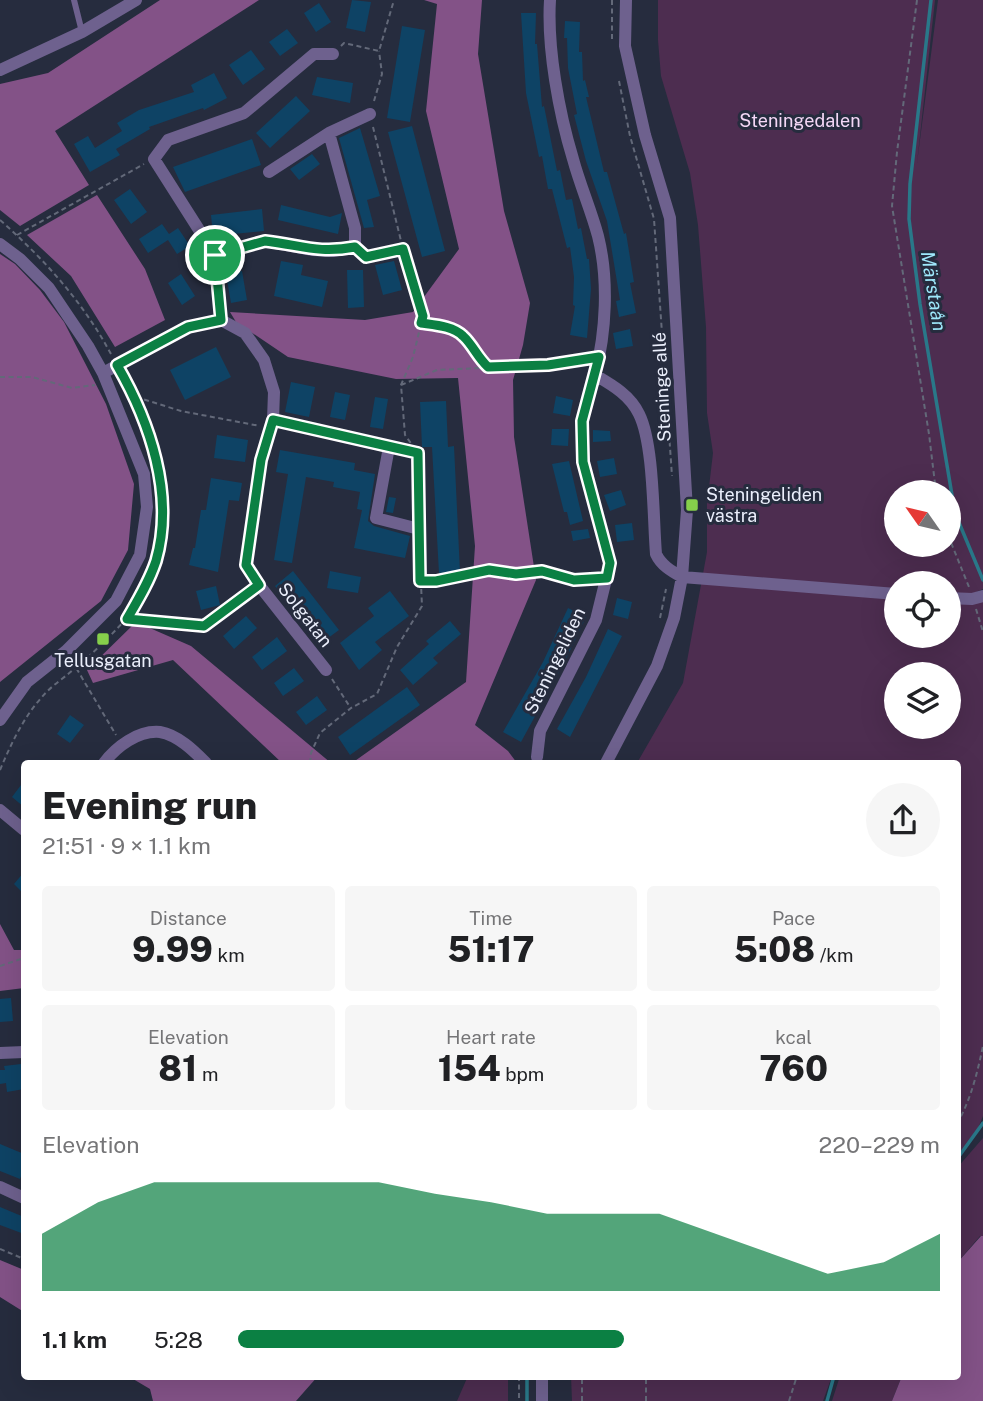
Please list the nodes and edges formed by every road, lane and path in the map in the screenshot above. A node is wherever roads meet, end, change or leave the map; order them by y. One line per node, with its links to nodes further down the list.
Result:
1 (74, 0): 8 (lane)
2 (136, 0): 8 (street)
3 (394, 0): 10 (path)
4 (551, 0): 26 (street, Steningeliden)
5 (612, 0): 9 (path)
6 (626, 0): 41 (street, Steninge allé)
7 (917, 0): 38 (path)
8 (82, 32): 12 (street)
9 (613, 47)
10 (379, 51): 11 (path); 14 (path)
11 (333, 54): 16 (street)
12 (0, 70)
13 (618, 72): 37 (path)
14 (370, 114): 15 (street); 22 (path)
15 (329, 132): 17 (street); 21 (street)
16 (154, 159): 19 (path); 23 (street)
17 (269, 172)
18 (0, 220): 19 (path)
19 (17, 235): 27 (path)
20 (0, 244): 31 (street)
21 (355, 247): 22 (path); 23 (street)
22 (403, 249): 25 (path)
23 (215, 255): 24 (street)
24 (221, 320): 27 (street); 34 (street, Solgatan)
25 (421, 323): 28 (path); 32 (path)
26 (599, 357): 28 (path); 29 (street, Steningeliden)
27 (117, 365): 31 (street); 33 (path)
28 (488, 367): 32 (path)
29 (595, 375): 41 (street); 42 (street, Steningeliden)
30 (0, 377): 31 (path)
31 (104, 377): 50 (street)
32 (401, 384): 36 (path)
33 (135, 397): 34 (path); 48 (path)
34 (272, 424): 35 (street); 44 (street, Solgatan)
35 (389, 447): 36 (path); 39 (street)
36 (418, 453): 39 (path)
37 (672, 480)
38 (934, 480)
39 (419, 529): 43 (path)
40 (958, 557): 46 (path)
41 (676, 574): 45 (street); 47 (path); 60 (street, Steninge allé)
42 (607, 578): 43 (path); 56 (street, Steningeliden)
43 (420, 581): 53 (path)
44 (259, 585): 48 (path); 52 (street, Solgatan)
45 (884, 593)
46 (977, 598): 49 (path)
47 (660, 617)
48 (127, 619): 51 (path)
49 (983, 632)
50 (66, 652): 51 (path); 54 (street)
51 (76, 667): 55 (path); 61 (path)
52 (326, 670): 53 (path)
53 (351, 708): 59 (path)
54 (0, 720)
55 (122, 745): 57 (street); 58 (street)
56 (537, 757)
57 (106, 760)
58 (203, 760)
59 (310, 760)
60 (608, 760)
61 (0, 770)
62 (0, 810): 63 (street)
63 (21, 828)
64 (21, 959): 65 (path)
65 (0, 966)
66 (983, 1046): 69 (path)
67 (21, 1052): 68 (street)
68 (0, 1053)
69 (961, 1117)
70 (0, 1187): 71 (street)
71 (21, 1197)
72 (0, 1249): 73 (path)
73 (21, 1258)
74 (519, 1380): 79 (path)
75 (542, 1380): 80 (street)
76 (582, 1380): 81 (path)
77 (646, 1380): 82 (path)
78 (796, 1380): 83 (path)
79 (519, 1401)
80 (542, 1401)
81 (582, 1401)
82 (646, 1401)
83 (789, 1401)

